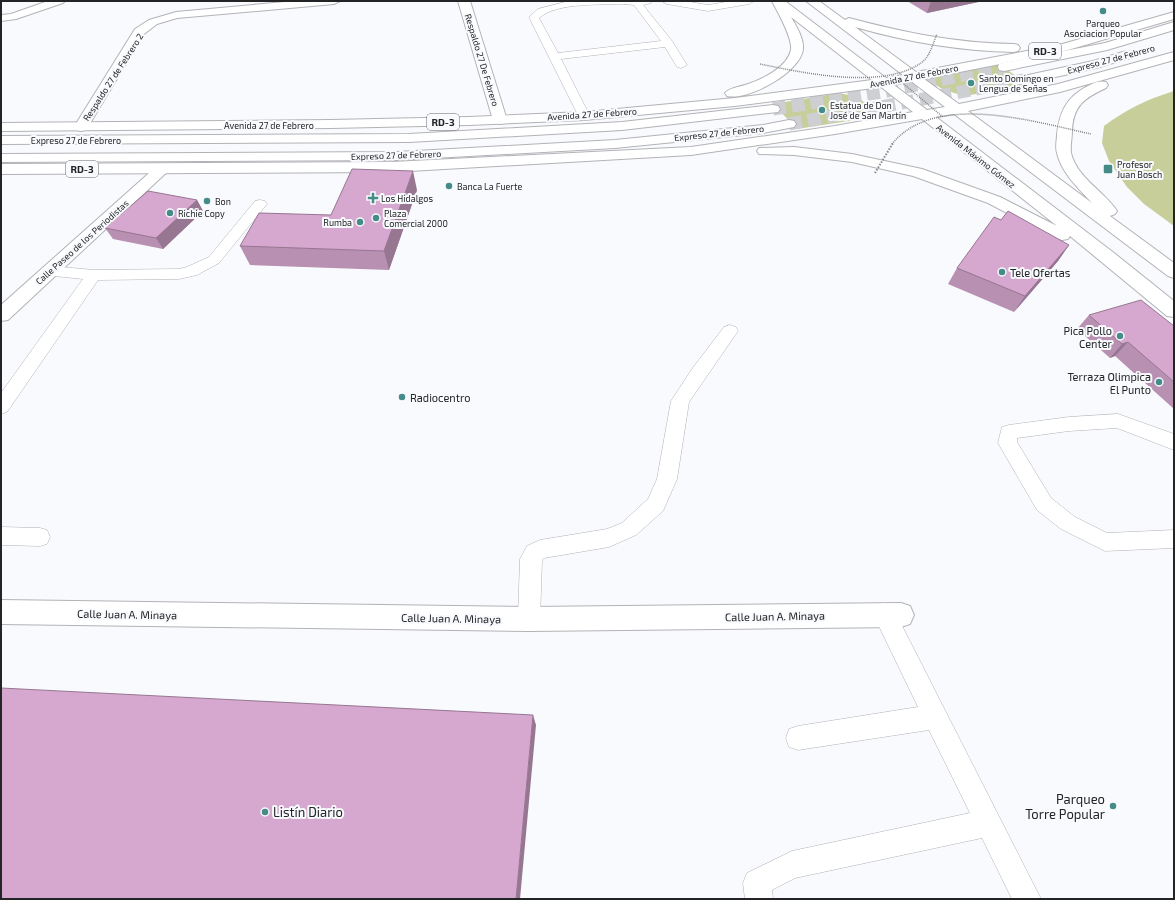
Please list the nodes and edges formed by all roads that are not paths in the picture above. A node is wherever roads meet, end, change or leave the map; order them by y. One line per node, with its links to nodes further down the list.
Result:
1 (59, 1): 12 (main road)
2 (334, 1): 33 (main road, Respaldo 27 de Febrero 2)
3 (464, 1): 30 (main road, Respaldo 27 De Febrero)
4 (648, 1): 9 (lane)
5 (667, 1): 6 (lane)
6 (749, 1)
7 (778, 1): 23 (main road, Avenida Máximo Gómez); 26 (main road)
8 (812, 1): 10 (main road)
9 (637, 4): 14 (lane); 18 (lane)
10 (831, 15): 15 (main road); 22 (main road)
11 (1174, 15): 15 (main road, Avenida 27 de Febrero / RD-3)
12 (1, 18)
13 (1174, 26): 21 (main road, Expreso 27 de Febrero / RD-3)
14 (668, 43): 18 (lane); 20 (lane)
15 (1061, 48): 22 (main road, Avenida 27 de Febrero / RD-3)
16 (1138, 52): 24 (main road, Expreso 27 de Febrero / RD-3)
17 (1174, 56): 19 (main road, RD-3)
18 (554, 57): 29 (lane)
19 (1150, 63): 27 (main road, RD-3); 40 (main road)
20 (681, 65)
21 (1004, 67)
22 (913, 76): 23 (main road, Avenida 27 de Febrero / RD-3); 27 (main road)
23 (887, 79): 26 (main road, Avenida 27 de Febrero / RD-3); 28 (main road, Avenida Máximo Gómez)
24 (1024, 80)
25 (773, 109): 34 (main road, Expreso 27 de Febrero / RD-3)
26 (634, 111): 29 (main road, Avenida 27 de Febrero / RD-3)
27 (950, 113): 28 (main road, RD-3); 40 (main road)
28 (923, 114): 35 (main road, RD-3); 41 (main road, Avenida Máximo Gómez)
29 (584, 116): 30 (main road, Avenida 27 de Febrero / RD-3)
30 (500, 120): 33 (main road, Avenida 27 de Febrero / RD-3)
31 (789, 124): 36 (main road, Expreso 27 de Febrero / RD-3)
32 (1, 127): 33 (main road, Avenida 27 de Febrero / RD-3)
33 (81, 127)
34 (1, 140)
35 (691, 150): 38 (main road, RD-3); 41 (main road)
36 (1, 158)
37 (1, 169): 38 (main road, RD-3)
38 (162, 170): 42 (main road, Calle Paseo de los Periodistas)
39 (260, 204): 44 (lane)
40 (1140, 246): 43 (main road)
41 (1108, 257): 45 (main road, Avenida Máximo Gómez)
42 (50, 271): 44 (lane); 46 (main road, Calle Paseo de los Periodistas)
43 (1174, 272)
44 (94, 275): 48 (lane)
45 (1174, 311)
46 (1, 315)
47 (730, 331): 55 (lane)
48 (1, 407)
49 (1174, 442): 52 (lane)
50 (1, 536): 51 (lane)
51 (40, 537)
52 (1174, 539)
53 (1, 612): 55 (main road, Calle Juan A. Minaya)
54 (892, 615): 55 (main road, Calle Juan A. Minaya); 56 (lane)
55 (530, 619)
56 (935, 717): 57 (lane); 58 (lane)
57 (798, 738)
58 (988, 823): 59 (lane); 60 (lane)
59 (760, 899)
60 (1027, 899)

